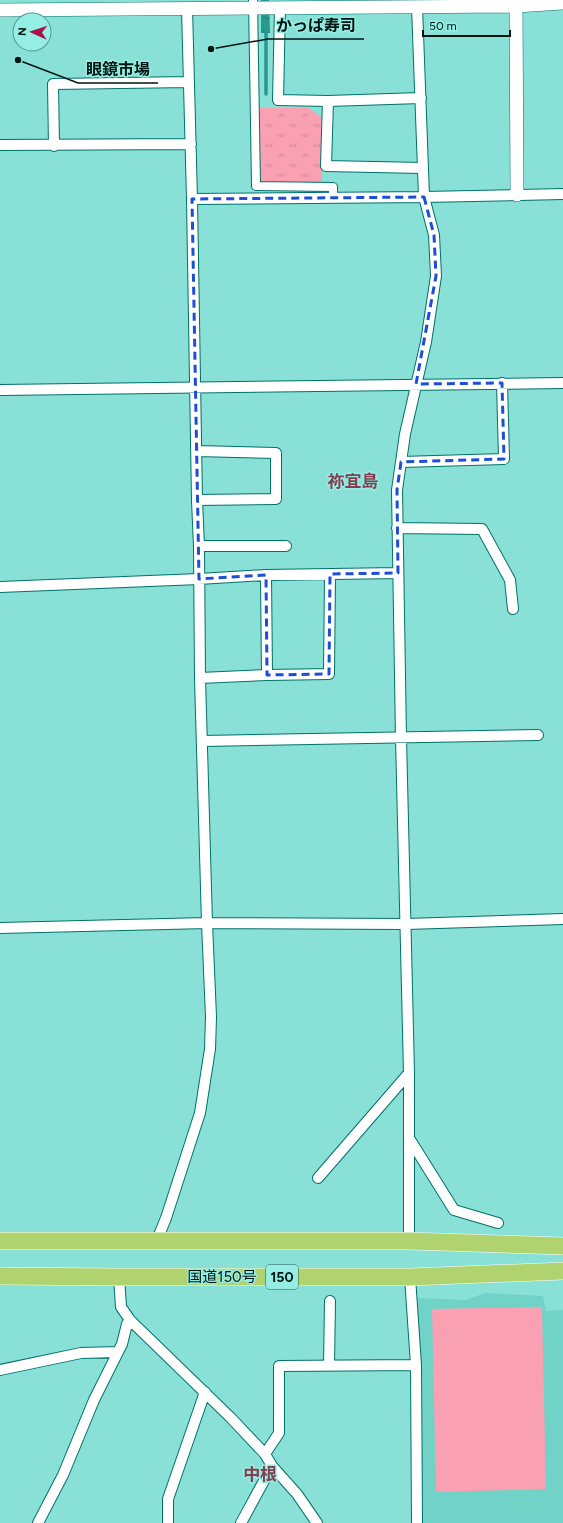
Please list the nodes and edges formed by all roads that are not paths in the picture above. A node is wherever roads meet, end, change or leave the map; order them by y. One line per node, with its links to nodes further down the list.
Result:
1 (516, 3): 2 (street); 5 (street); 16 (street)
2 (563, 3)
3 (253, 4): 4 (street); 6 (street); 18 (street)
4 (278, 5): 5 (street); 10 (street)
5 (417, 6): 9 (street)
6 (187, 8): 7 (street); 8 (street)
7 (0, 10)
8 (189, 82): 11 (street); 13 (street)
9 (420, 98): 10 (street); 14 (street)
10 (328, 101): 14 (street)
11 (191, 144): 13 (street); 19 (street)
12 (0, 145): 13 (street)
13 (54, 146)
14 (423, 168): 17 (street)
15 (563, 194): 16 (street)
16 (517, 195): 17 (street)
17 (424, 197): 18 (street); 22 (street)
18 (333, 198): 19 (street)
19 (192, 199): 23 (street)
20 (502, 383): 21 (street); 22 (street); 26 (street)
21 (563, 383)
22 (416, 384): 23 (street); 26 (street)
23 (196, 388): 24 (street); 25 (street)
24 (0, 390)
25 (197, 451): 27 (street); 27 (street)
26 (401, 462): 28 (street)
27 (197, 500): 29 (street)
28 (397, 528): 31 (street); 36 (street)
29 (199, 546): 30 (street); 34 (street)
30 (286, 546)
31 (398, 573): 32 (street); 40 (street)
32 (330, 574): 33 (street); 37 (street)
33 (266, 575): 34 (street); 37 (street)
34 (199, 579): 35 (street); 38 (street)
35 (0, 587)
36 (513, 609)
37 (267, 674): 38 (street)
38 (200, 678): 41 (street)
39 (538, 735): 40 (street)
40 (401, 738): 41 (street); 44 (street)
41 (202, 741): 43 (street)
42 (563, 919): 44 (street)
43 (207, 923): 44 (street); 45 (street); 50 (street)
44 (406, 924): 46 (street)
45 (0, 928)
46 (409, 1073): 47 (street); 48 (street)
47 (409, 1138): 49 (street); 52 (street)
48 (318, 1178)
49 (498, 1223)
50 (157, 1240): 51 (highway); 52 (highway)
51 (0, 1241)
52 (410, 1241): 53 (highway)
53 (563, 1246)
54 (563, 1271): 56 (highway, 国道150号 / 150)
55 (0, 1276): 57 (highway, 国道150号 / 150)
56 (410, 1276): 57 (highway, 国道150号 / 150); 61 (street)
57 (119, 1277): 59 (street)
58 (330, 1300): 62 (street)
59 (130, 1320): 60 (street); 64 (street)
60 (118, 1352): 63 (street); 67 (street)
61 (416, 1365): 62 (street); 71 (street)
62 (329, 1366): 65 (street)
63 (0, 1370)
64 (204, 1392): 65 (street); 68 (street)
65 (265, 1454): 66 (street)
66 (272, 1466): 69 (street); 70 (street)
67 (38, 1523)
68 (168, 1523)
69 (241, 1523)
70 (317, 1523)
71 (417, 1523)

